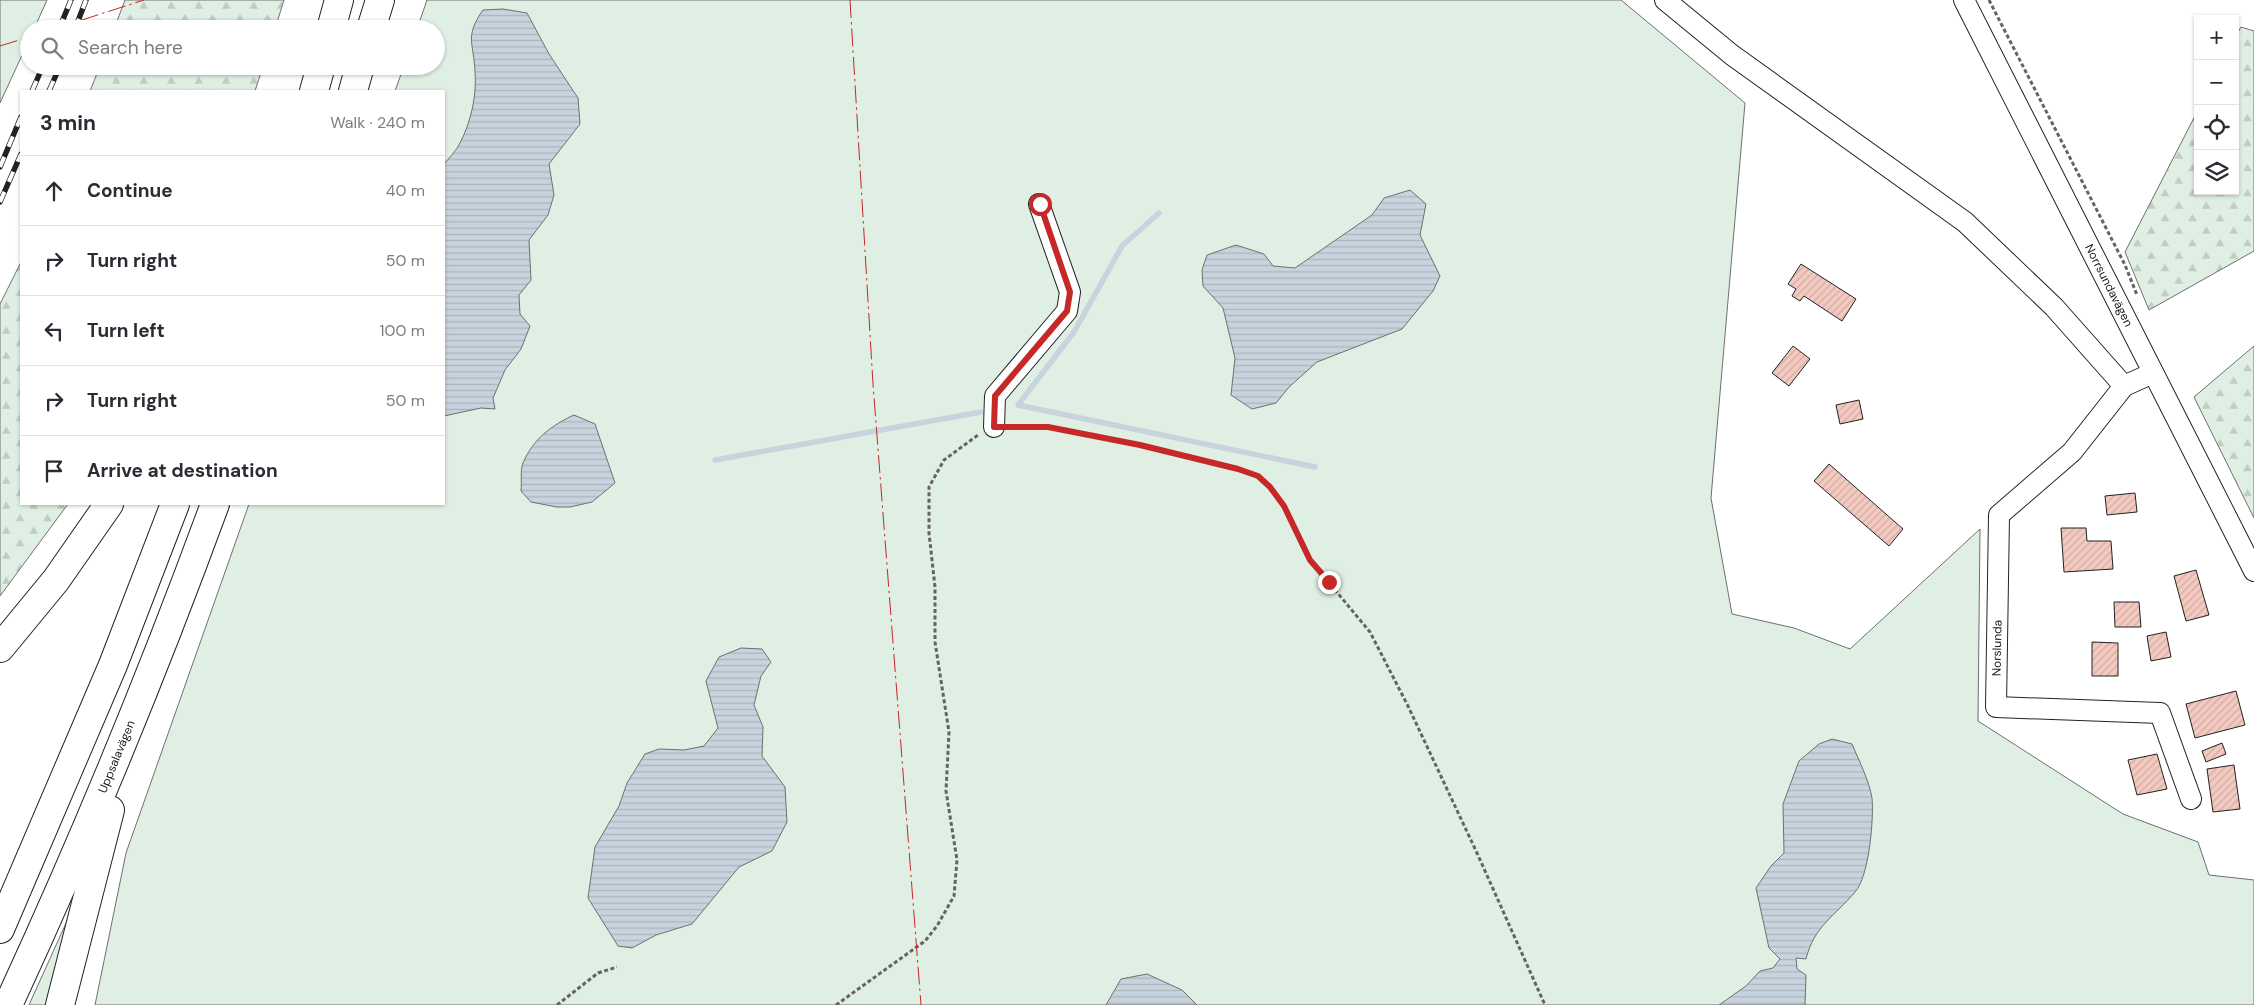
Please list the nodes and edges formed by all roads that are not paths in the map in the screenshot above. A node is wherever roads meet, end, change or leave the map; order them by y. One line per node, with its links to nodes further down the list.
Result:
1 (339, 0): 5 (highway)
2 (380, 0): 6 (highway)
3 (1666, 0): 11 (street)
4 (1964, 0): 10 (street, Norrsundavägen)
5 (333, 20)
6 (374, 20)
7 (357, 75): 8 (highway)
8 (353, 90)
9 (1040, 204): 12 (street)
10 (2153, 373): 11 (street); 16 (street, Norrsundavägen)
11 (2124, 386): 19 (street, Norslunda)
12 (994, 427)
13 (108, 505): 17 (highway)
14 (175, 505): 20 (highway)
15 (215, 505): 18 (highway, Uppsalavägen)
16 (2254, 571)
17 (0, 648)
18 (149, 676): 21 (highway, Uppsalavägen); 22 (highway)
19 (2191, 799)
20 (0, 929)
21 (8, 1005)
22 (60, 1005)

